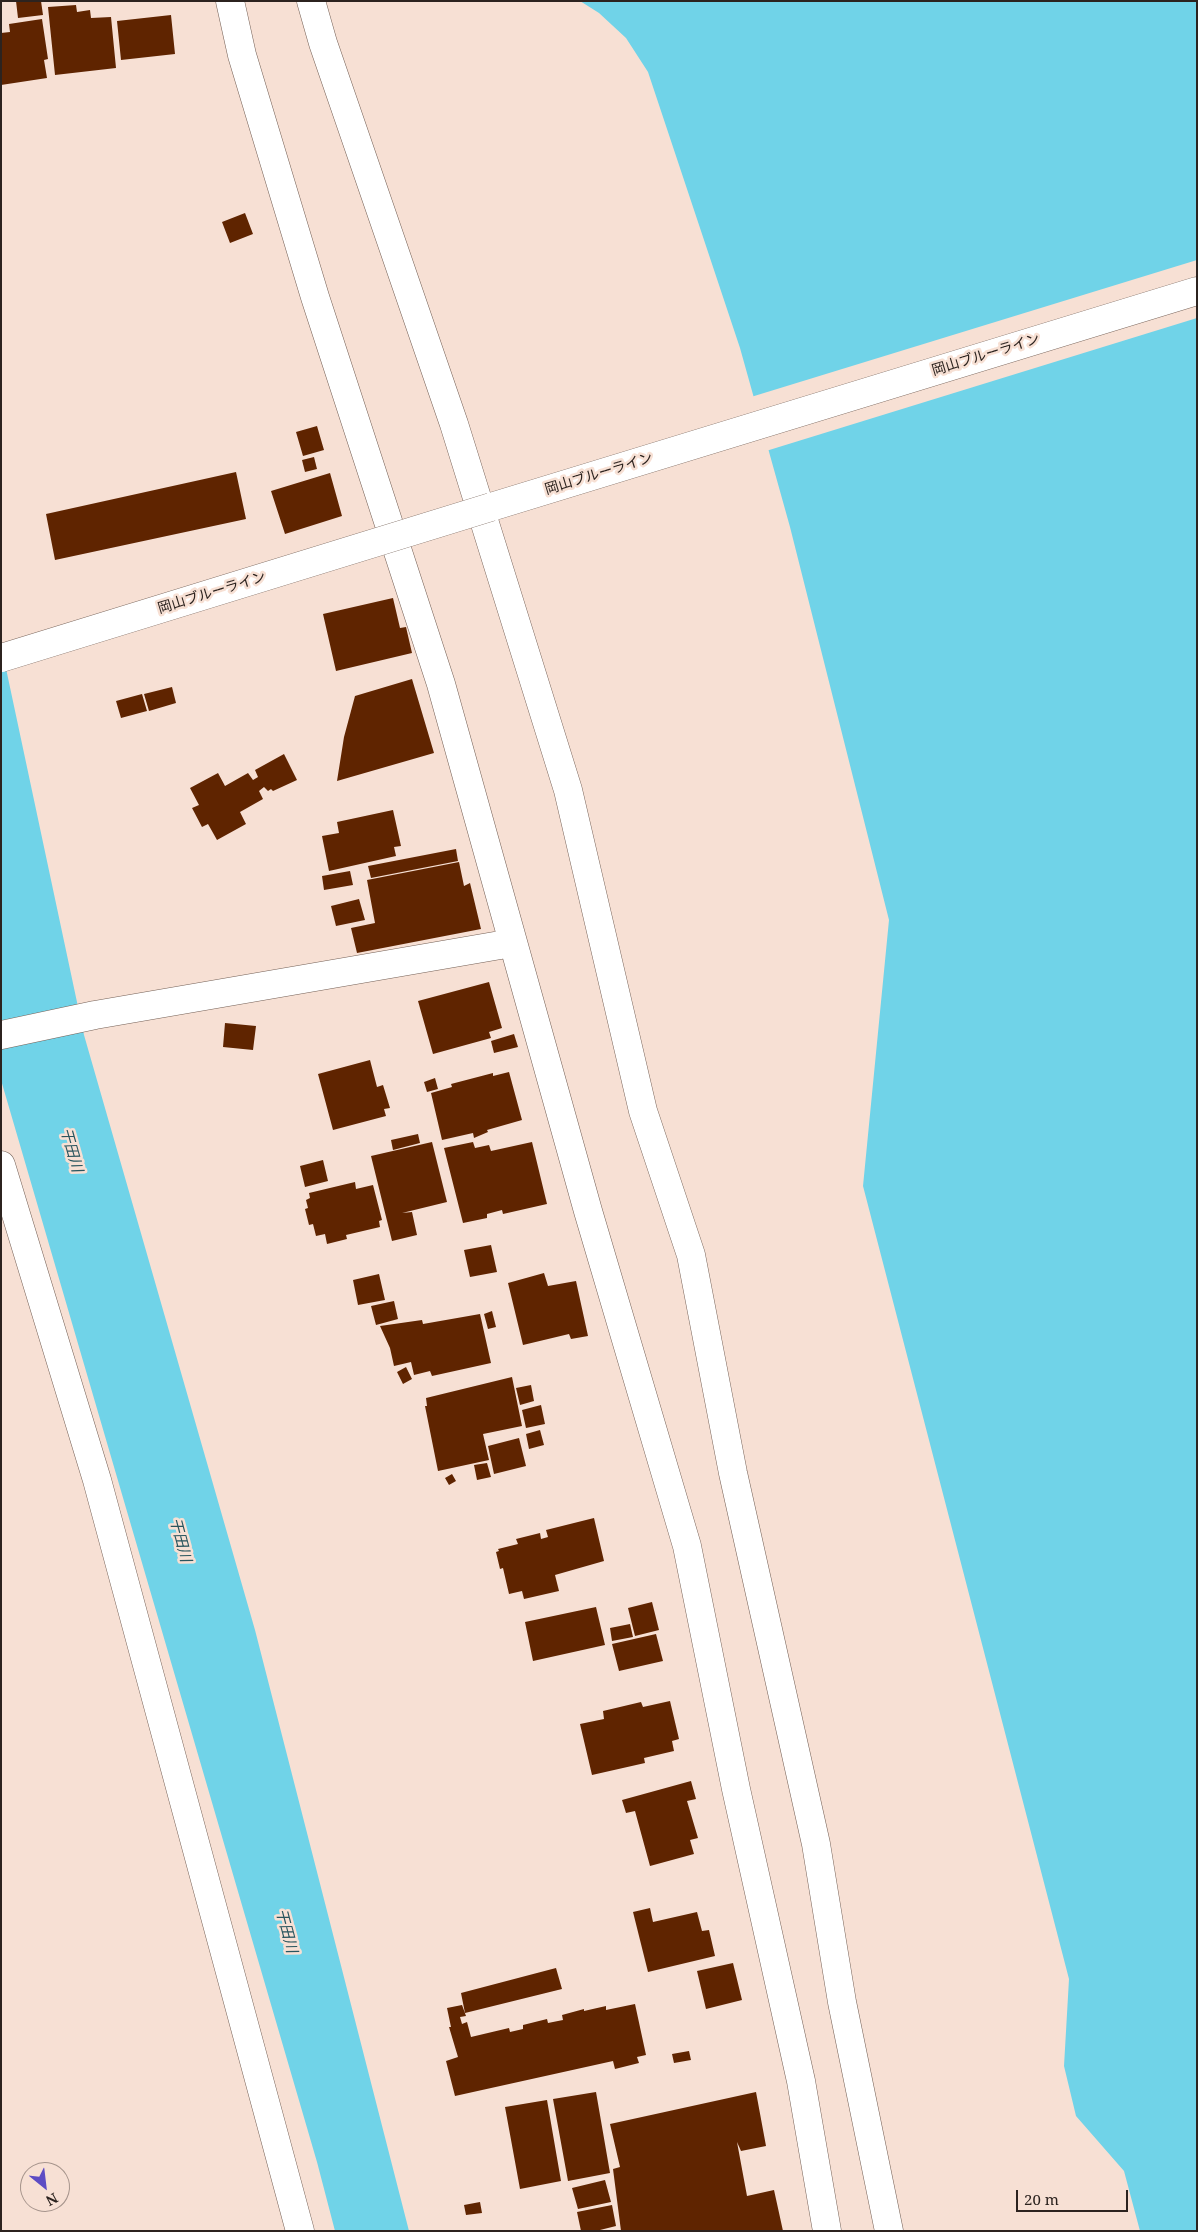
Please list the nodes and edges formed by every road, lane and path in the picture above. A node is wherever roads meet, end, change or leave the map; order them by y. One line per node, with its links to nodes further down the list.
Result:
1 (230, 1): 5 (street)
2 (311, 1): 10 (street)
3 (1197, 291): 4 (street, 岡山ブルーライン, bridge)
4 (1, 658)
5 (512, 943): 6 (street); 9 (street)
6 (1, 1035)
7 (1, 1165): 8 (street)
8 (300, 2231)
9 (827, 2231)
10 (889, 2231)

